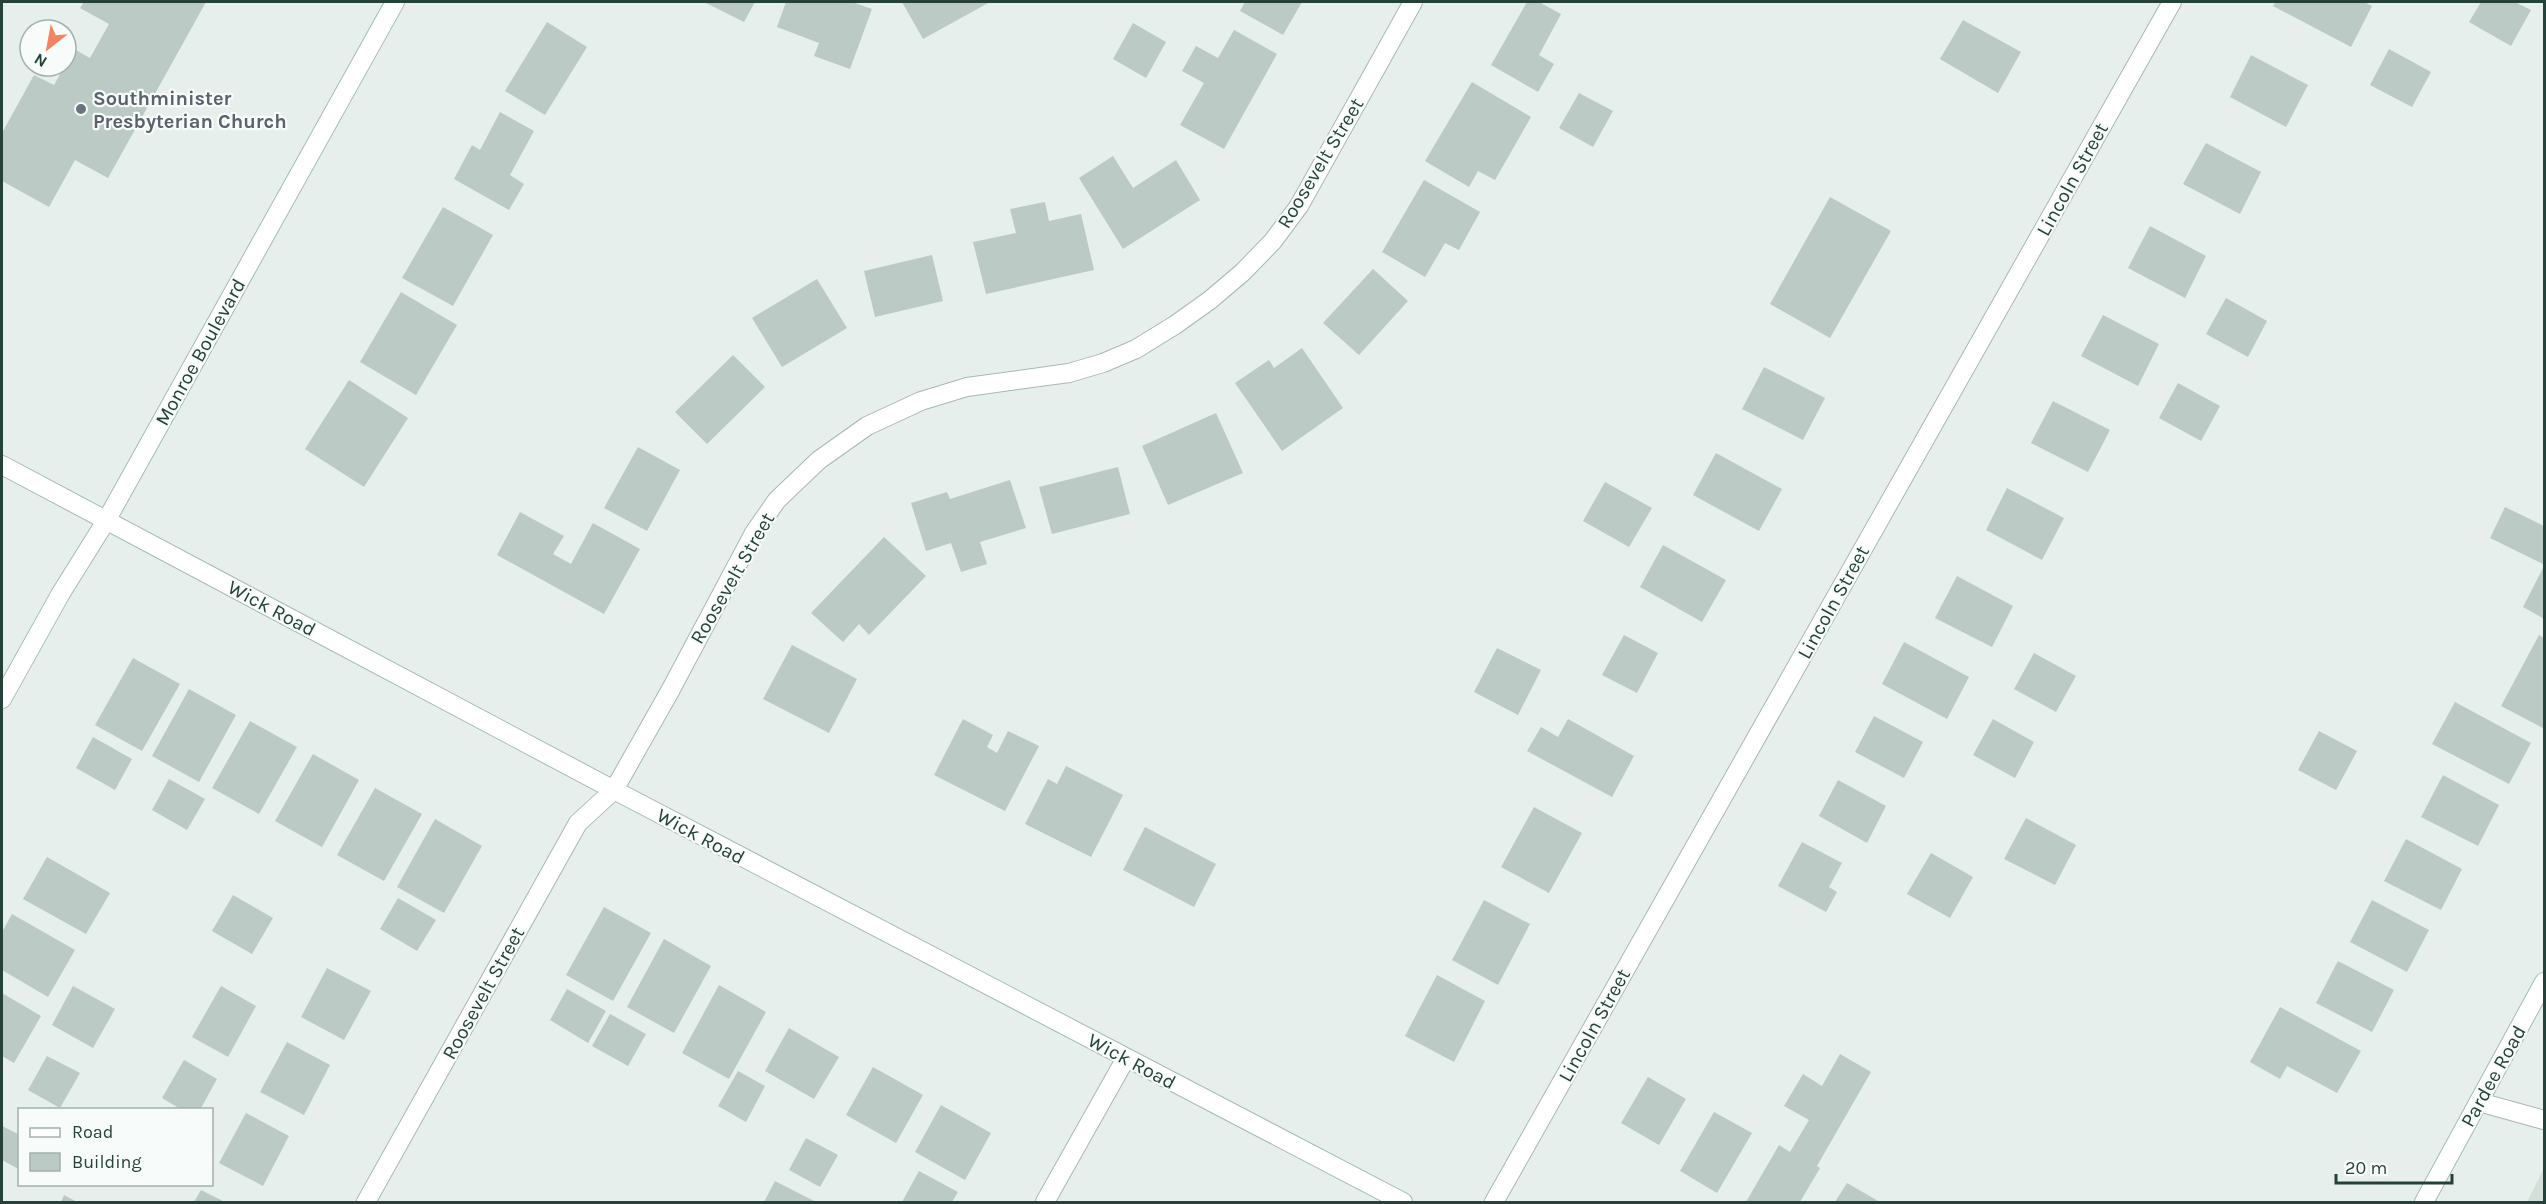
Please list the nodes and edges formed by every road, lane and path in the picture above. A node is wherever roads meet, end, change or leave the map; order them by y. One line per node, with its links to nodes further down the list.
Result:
1 (395, 2): 5 (street, Monroe Boulevard)
2 (1413, 2): 7 (street, Roosevelt Street)
3 (2172, 2): 15 (street, Lincoln Street)
4 (2, 465): 5 (street, Wick Road)
5 (106, 521): 6 (street, Monroe Boulevard); 7 (street, Wick Road)
6 (2, 699)
7 (614, 790): 9 (street, Wick Road); 12 (street, Roosevelt Street)
8 (2544, 982): 10 (street, Pardee Road)
9 (1126, 1058): 13 (street); 14 (street, Wick Road)
10 (2479, 1102): 11 (street); 16 (street, Pardee Road)
11 (2544, 1120)
12 (366, 1203)
13 (1045, 1203)
14 (1403, 1203)
15 (1494, 1203)
16 (2424, 1203)

